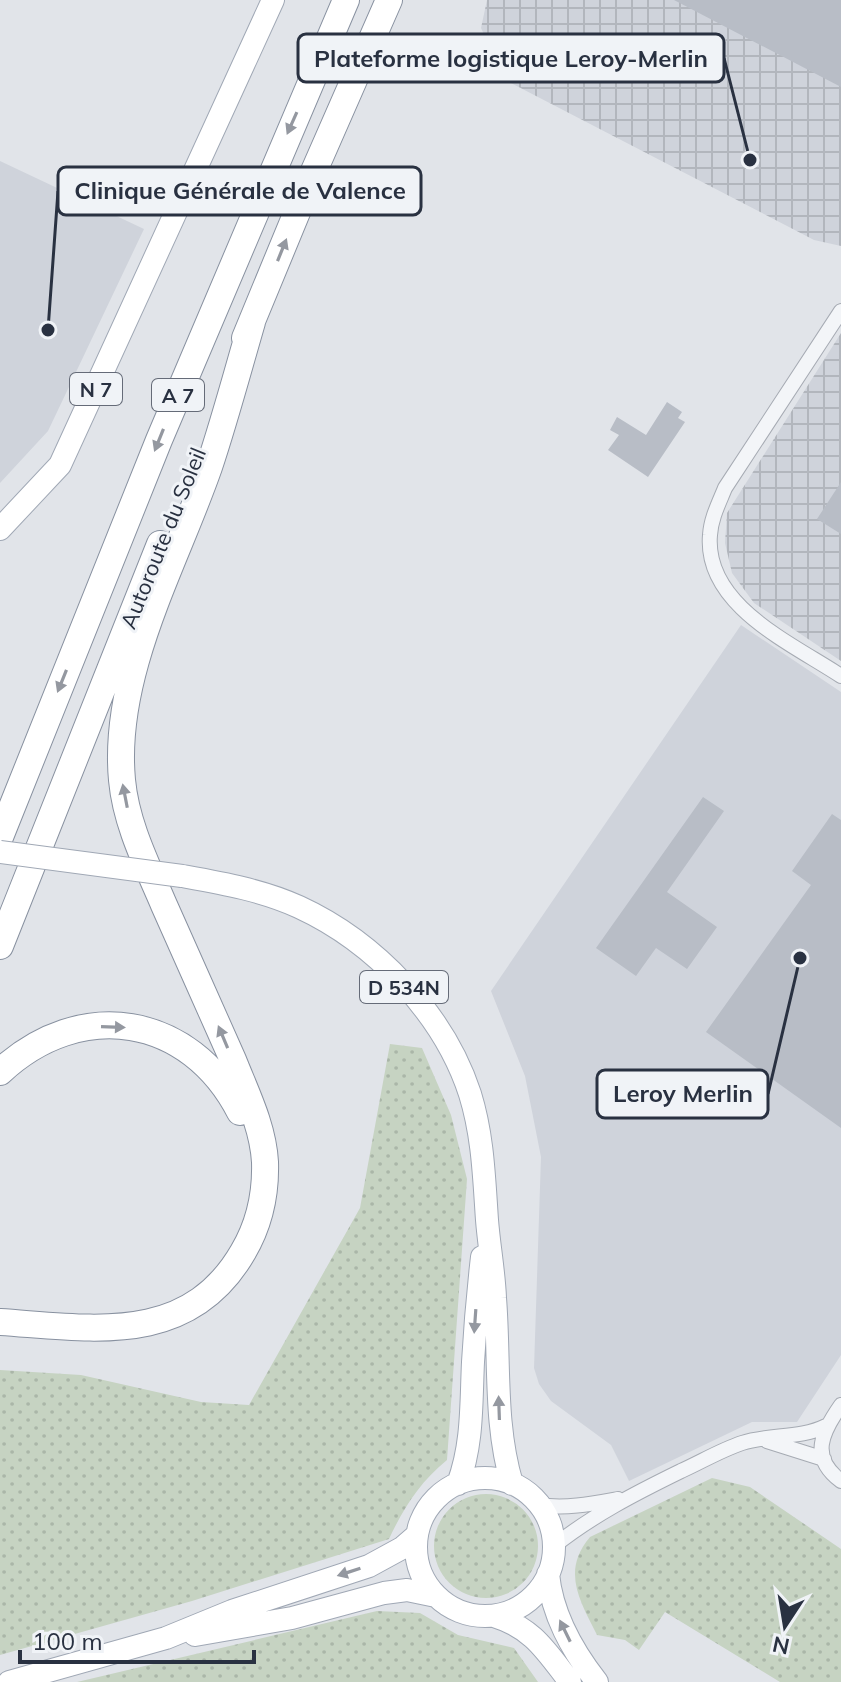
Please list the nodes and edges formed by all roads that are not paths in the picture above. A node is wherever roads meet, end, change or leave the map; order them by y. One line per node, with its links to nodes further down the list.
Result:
1 (273, 0): 6 (main road, N 7)
2 (346, 0): 8 (highway, Autoroute du Soleil / A 7, one-way to 8)
3 (389, 0): 5 (highway, Autoroute du Soleil / A 7, one-way to 3)
4 (841, 311): 7 (street)
5 (252, 322): 11 (highway, Autoroute du Soleil / A 7); 15 (highway, one-way to 5)
6 (0, 529)
7 (841, 676)
8 (6, 819): 9 (highway, Autoroute du Soleil / A 7)
9 (0, 837)
10 (0, 852): 13 (main road, D 534N, bridge)
11 (0, 946)
12 (0, 1072): 14 (highway, one-way to 14)
13 (487, 1220): 21 (main road, D 534N, one-way to 21); 22 (main road, D 534N, one-way to 13)
14 (0, 1311)
15 (0, 1322)
16 (841, 1405): 17 (street)
17 (826, 1426): 18 (street); 19 (street)
18 (762, 1440): 19 (street); 23 (street)
19 (824, 1459): 20 (street)
20 (841, 1481)
21 (458, 1484): 22 (main road); 25 (main road)
22 (512, 1484): 24 (main road)
23 (630, 1496): 24 (street); 26 (street)
24 (539, 1505): 26 (main road)
25 (417, 1535): 28 (main road); 30 (main road, one-way to 30)
26 (554, 1546): 27 (main road)
27 (548, 1574): 29 (main road); 33 (main road, one-way to 27)
28 (436, 1596): 29 (main road); 30 (main road)
29 (494, 1616): 32 (main road)
30 (166, 1638): 31 (main road)
31 (9, 1682)
32 (570, 1682)
33 (597, 1682)

